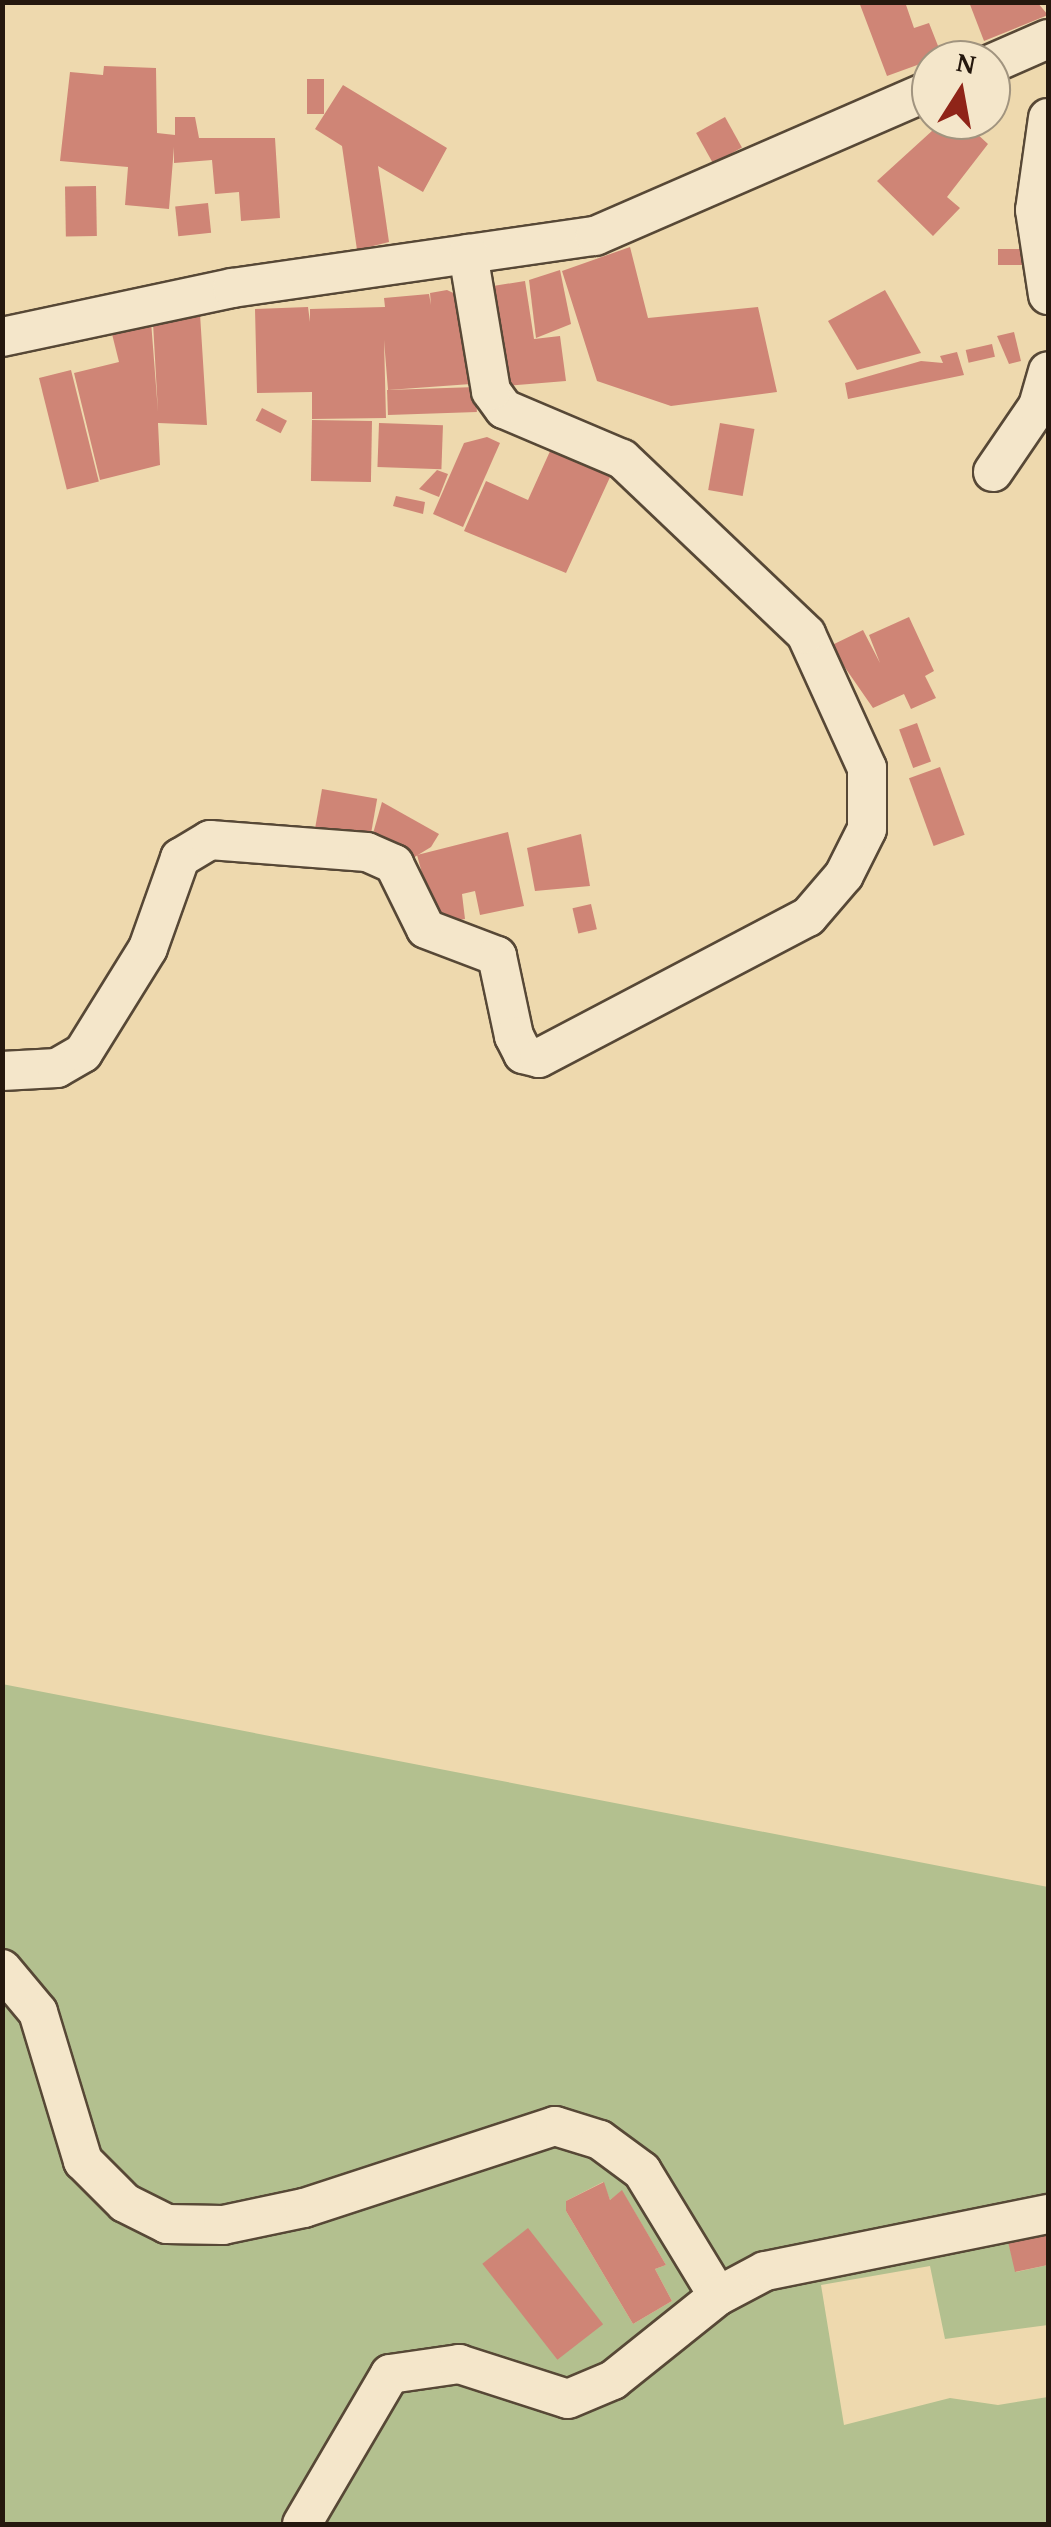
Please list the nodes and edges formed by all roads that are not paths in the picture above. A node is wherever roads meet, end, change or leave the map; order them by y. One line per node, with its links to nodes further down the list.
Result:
1 (1048, 39): 2 (street)
2 (1011, 55)
3 (911, 99): 5 (street)
4 (1048, 118): 6 (street)
5 (468, 254): 7 (street); 10 (street)
6 (1048, 295)
7 (2, 337)
8 (1048, 371): 9 (street)
9 (993, 472)
10 (2, 1070)
11 (2, 1969): 13 (street)
12 (1048, 2214): 13 (street)
13 (718, 2296): 14 (street)
14 (302, 2524)

